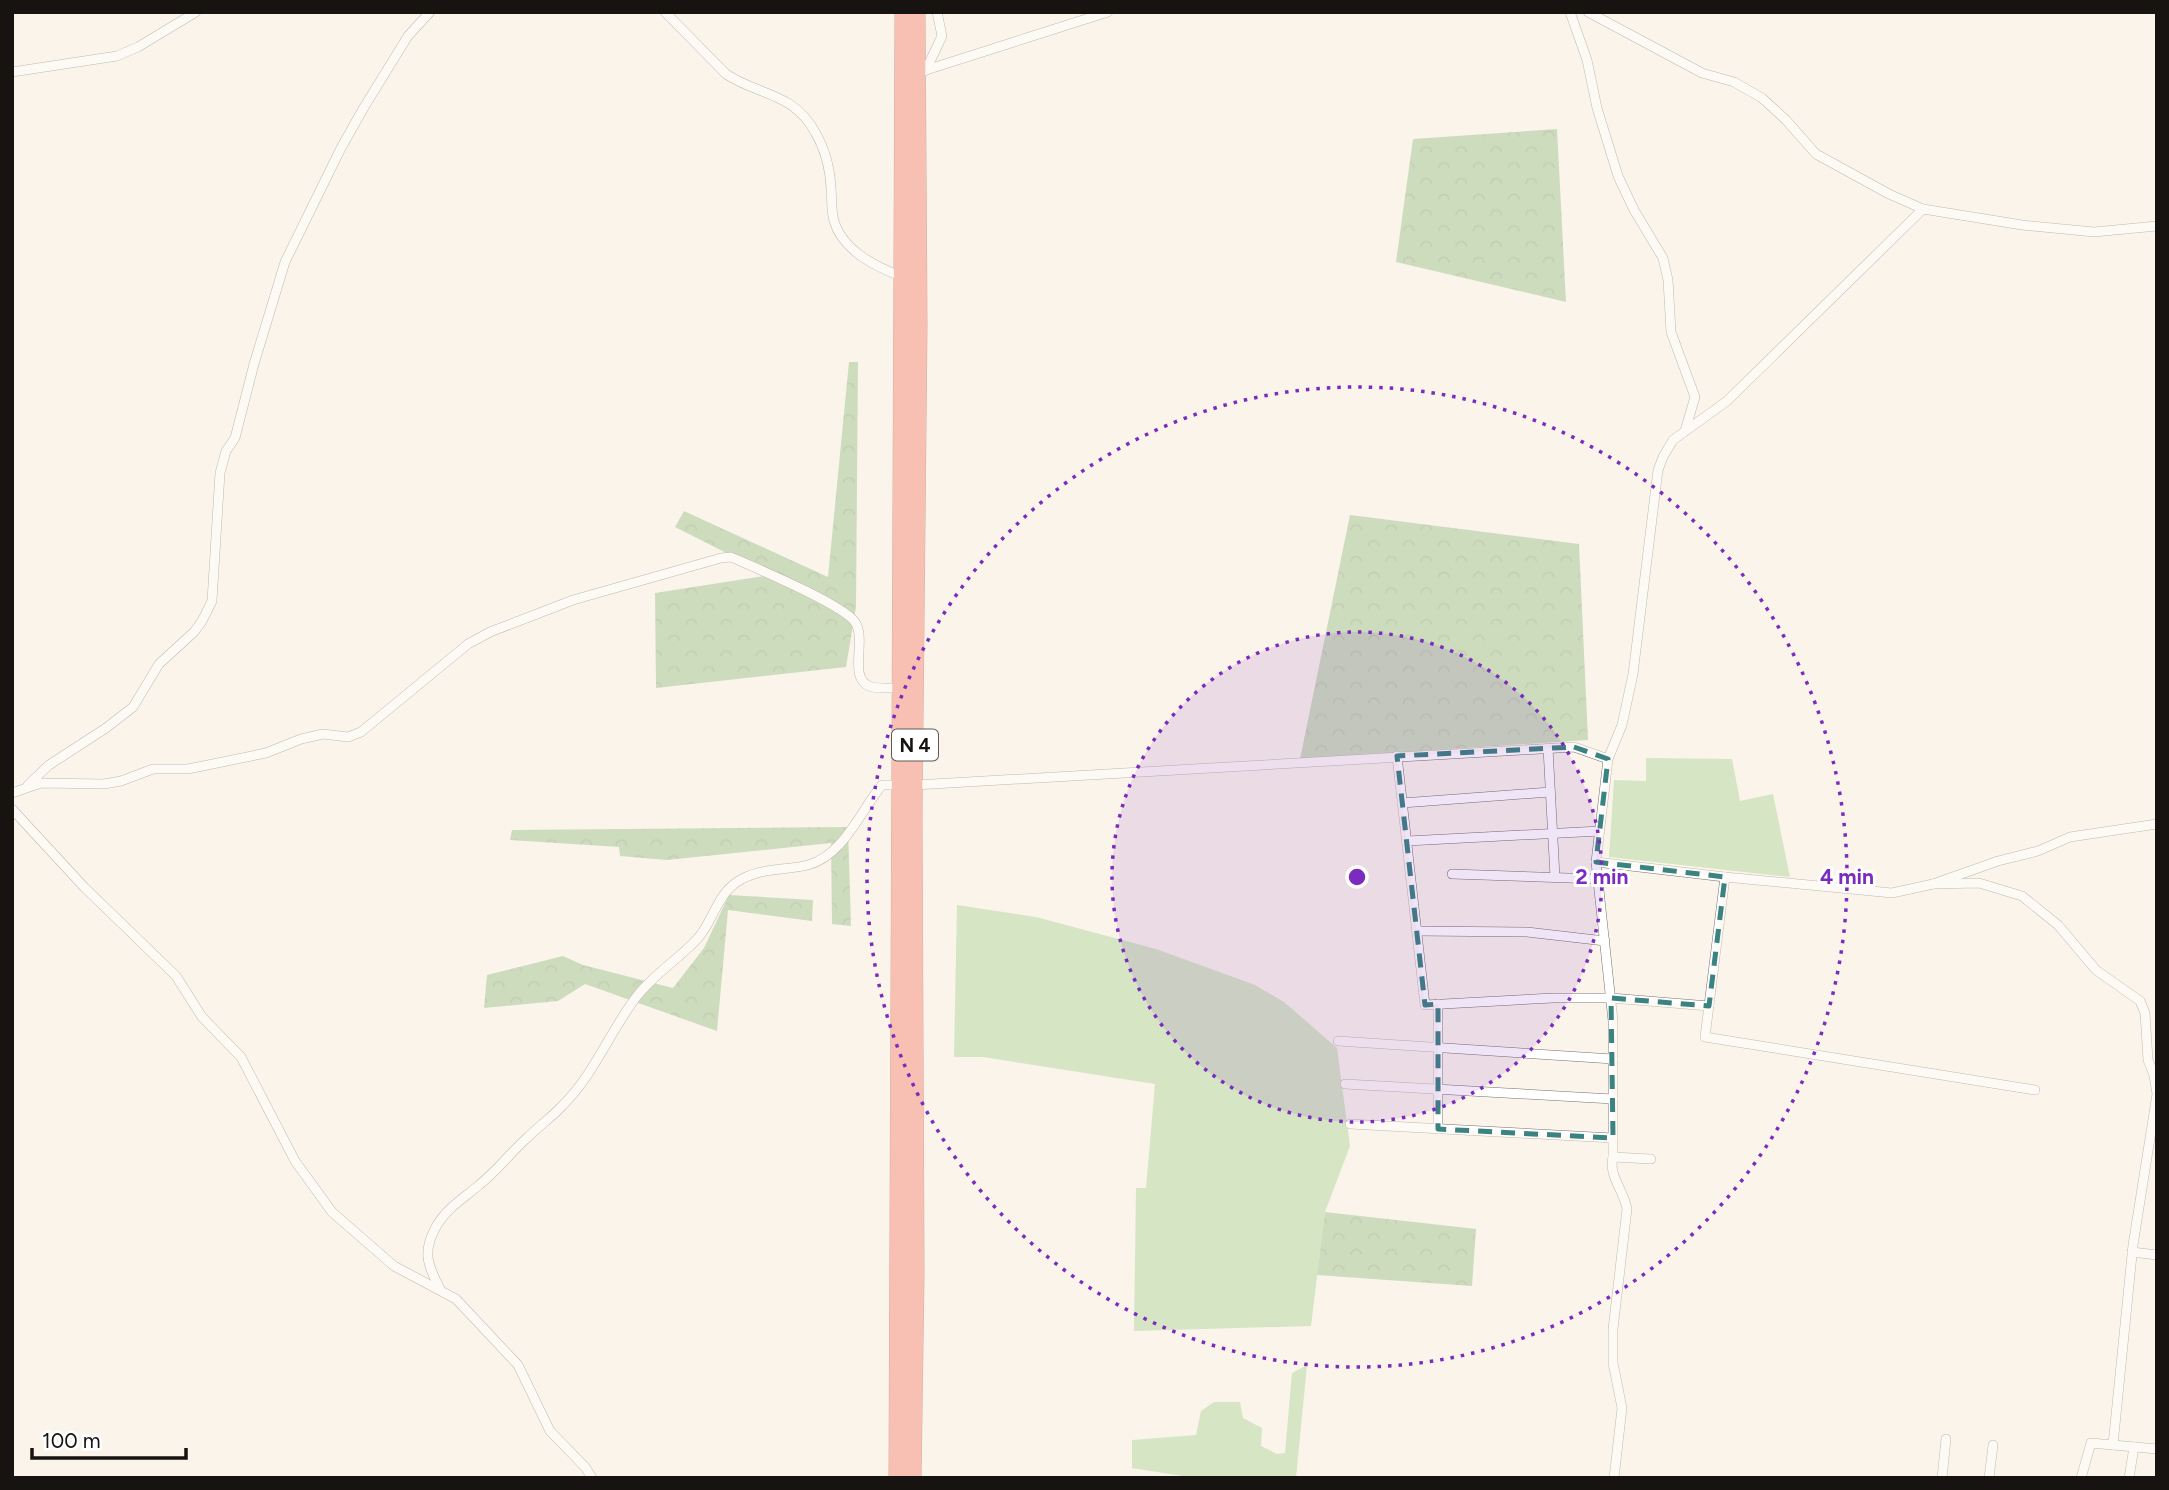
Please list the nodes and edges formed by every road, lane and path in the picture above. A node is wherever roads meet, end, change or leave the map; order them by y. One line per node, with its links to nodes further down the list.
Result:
1 (196, 12): 10 (street)
2 (430, 12): 21 (street)
3 (665, 12): 14 (street)
4 (904, 12): 14 (highway, N 4)
5 (916, 12): 11 (highway, N 4)
6 (937, 12): 11 (street)
7 (1108, 12): 11 (street)
8 (1570, 12): 15 (street)
9 (1588, 12): 12 (street)
10 (12, 72)
11 (922, 73): 20 (highway, N 4)
12 (1923, 209): 13 (street); 15 (street)
13 (2157, 226)
14 (903, 277): 16 (highway, N 4)
15 (1685, 431): 19 (street)
16 (901, 688): 20 (highway, N 4); 21 (street)
17 (1548, 748): 18 (street); 19 (street); 22 (street)
18 (1397, 756): 20 (street); 24 (street)
19 (1608, 760): 27 (street)
20 (908, 785): 55 (street); 62 (highway, N 4); 63 (highway, N 4)
21 (24, 789): 23 (street)
22 (1550, 792): 24 (street); 28 (street)
23 (12, 793)
24 (1402, 803): 29 (street)
25 (12, 809): 55 (street)
26 (2157, 824): 35 (street)
27 (1600, 831): 28 (street); 30 (street)
28 (1552, 834): 29 (street); 32 (street)
29 (1407, 841): 36 (street)
30 (1597, 862): 33 (street); 34 (street)
31 (1451, 874): 32 (street)
32 (1555, 877): 34 (street)
33 (1726, 877): 35 (street); 40 (street)
34 (1598, 879): 37 (street)
35 (1933, 884): 53 (street)
36 (1417, 930): 37 (street); 39 (street)
37 (1605, 941): 38 (street)
38 (1611, 998): 39 (street); 40 (street); 43 (street)
39 (1438, 1004): 42 (street)
40 (1709, 1006): 46 (street)
41 (1338, 1041): 42 (street)
42 (1438, 1047): 43 (street); 45 (street)
43 (1613, 1059): 47 (street)
44 (1345, 1084): 45 (street)
45 (1438, 1089): 47 (street); 49 (street)
46 (2035, 1090)
47 (1613, 1099): 50 (street)
48 (1350, 1124): 49 (street)
49 (1438, 1129): 50 (street)
50 (1613, 1138): 51 (street)
51 (1613, 1157): 52 (street); 64 (street)
52 (1651, 1158)
53 (2132, 1252): 54 (street); 58 (street)
54 (2157, 1255)
55 (440, 1289): 61 (street)
56 (1946, 1439): 65 (street)
57 (1993, 1445): 66 (street)
58 (2113, 1445): 59 (street); 67 (street)
59 (2134, 1447): 60 (street); 68 (street)
60 (2157, 1450)
61 (592, 1478)
62 (898, 1478)
63 (912, 1478)
64 (1614, 1478)
65 (1942, 1478)
66 (1989, 1478)
67 (2081, 1478)
68 (2129, 1478)

